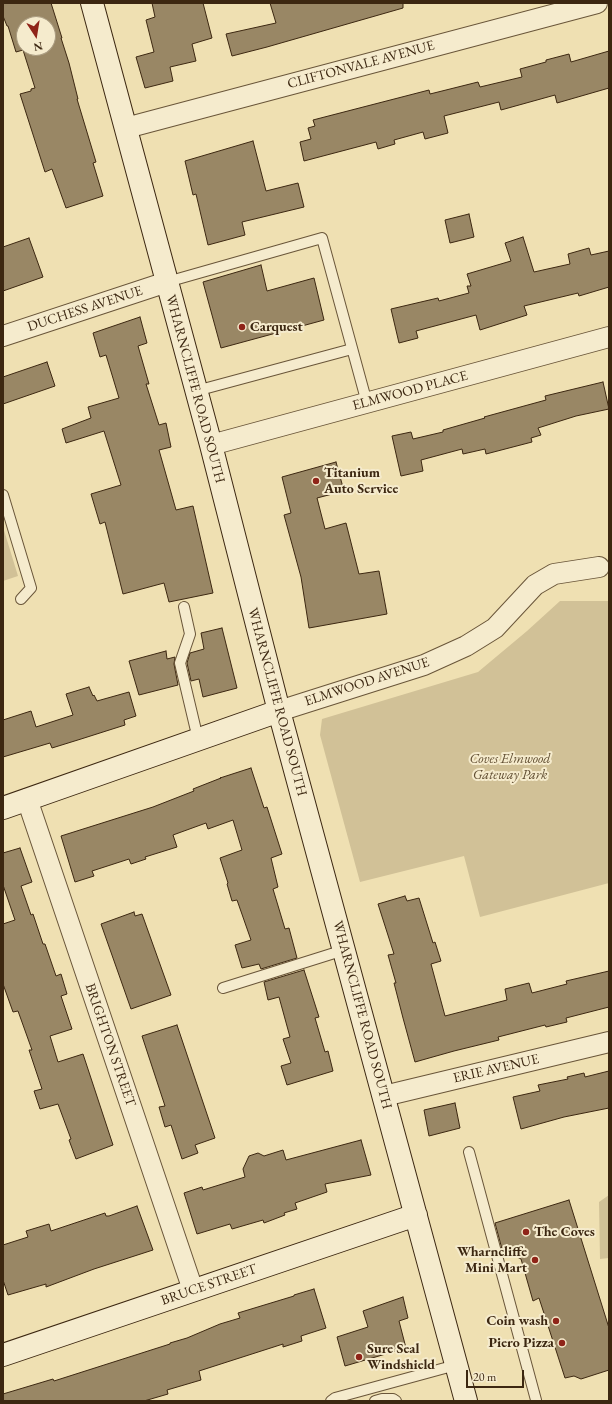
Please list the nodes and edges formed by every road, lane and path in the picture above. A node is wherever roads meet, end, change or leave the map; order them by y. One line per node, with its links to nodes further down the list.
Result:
1 (92, 3): 3 (main road, WHARNCLIFFE ROAD SOUTH)
2 (597, 3): 3 (street, CLIFTONVALE AVENUE)
3 (126, 128): 4 (main road, WHARNCLIFFE ROAD SOUTH)
4 (166, 282): 5 (street, DUCHESS AVENUE); 7 (lane); 8 (main road, WHARNCLIFFE ROAD SOUTH)
5 (3, 336)
6 (609, 337): 9 (street, ELMWOOD PLACE)
7 (352, 349): 8 (lane); 9 (lane)
8 (196, 391): 10 (main road, WHARNCLIFFE ROAD SOUTH)
9 (367, 403): 10 (street, ELMWOOD PLACE)
10 (211, 446): 15 (main road, WHARNCLIFFE ROAD SOUTH)
11 (3, 495): 13 (lane)
12 (599, 567): 15 (street, ELMWOOD AVENUE)
13 (21, 599)
14 (184, 607): 16 (lane)
15 (279, 711): 16 (main road, ELMWOOD AVENUE); 19 (main road, WHARNCLIFFE ROAD SOUTH)
16 (198, 740): 17 (main road, ELMWOOD AVENUE)
17 (27, 799): 18 (main road, ELMWOOD AVENUE); 25 (street, BRIGHTON STREET)
18 (3, 808)
19 (344, 950): 20 (lane); 22 (main road, WHARNCLIFFE ROAD SOUTH)
20 (223, 988)
21 (609, 1042): 22 (street, ERIE AVENUE)
22 (384, 1096): 24 (main road, WHARNCLIFFE ROAD SOUTH)
23 (469, 1152): 28 (lane)
24 (416, 1215): 25 (main road, BRUCE STREET); 27 (main road, WHARNCLIFFE ROAD SOUTH)
25 (193, 1290): 26 (main road, BRUCE STREET)
26 (3, 1355)
27 (456, 1365): 29 (lane); 32 (main road, WHARNCLIFFE ROAD SOUTH)
28 (536, 1400)
29 (331, 1401)
30 (375, 1401): 31 (lane)
31 (396, 1401)
32 (466, 1401)

